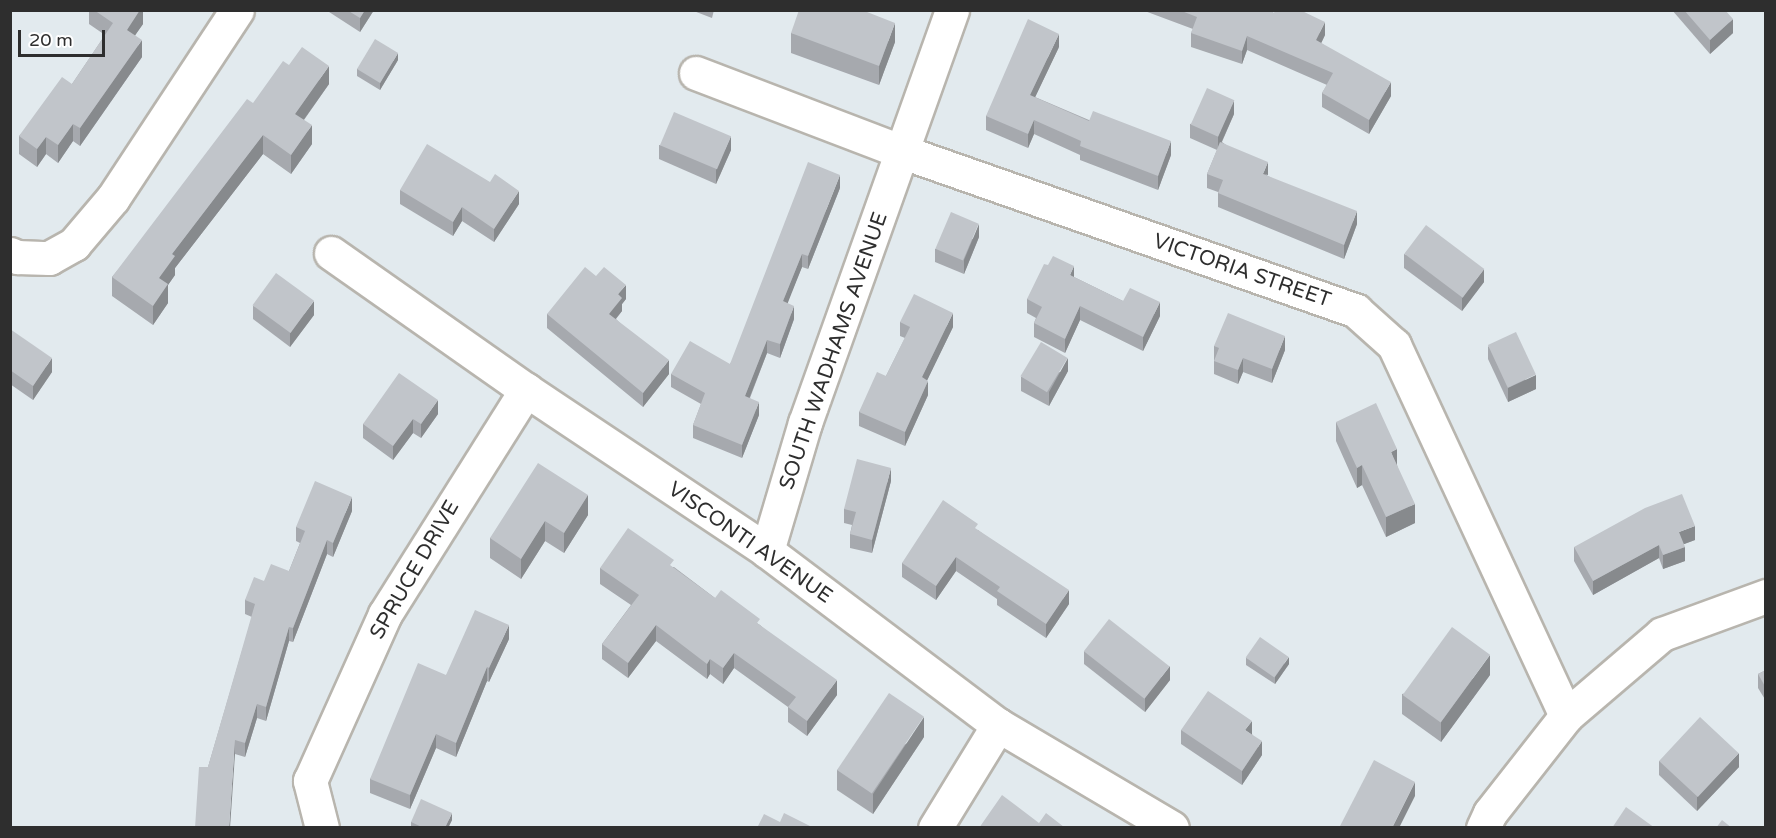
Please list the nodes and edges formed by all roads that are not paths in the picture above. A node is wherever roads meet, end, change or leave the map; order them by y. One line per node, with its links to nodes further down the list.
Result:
1 (237, 10): 6 (street)
2 (952, 10): 4 (street, SOUTH WADHAMS AVENUE)
3 (696, 73): 4 (street, VICTORIA STREET)
4 (903, 152): 8 (street, SOUTH WADHAMS AVENUE); 10 (street, VICTORIA STREET)
5 (331, 253): 7 (street, VISCONTI AVENUE)
6 (10, 254)
7 (526, 390): 8 (street, VISCONTI AVENUE); 12 (street, SPRUCE DRIVE)
8 (767, 551): 11 (street, VISCONTI AVENUE)
9 (1766, 596): 10 (street)
10 (1566, 716): 15 (street)
11 (998, 725): 13 (street); 14 (street, VISCONTI AVENUE)
12 (322, 828)
13 (935, 828)
14 (1172, 828)
15 (1483, 828)

